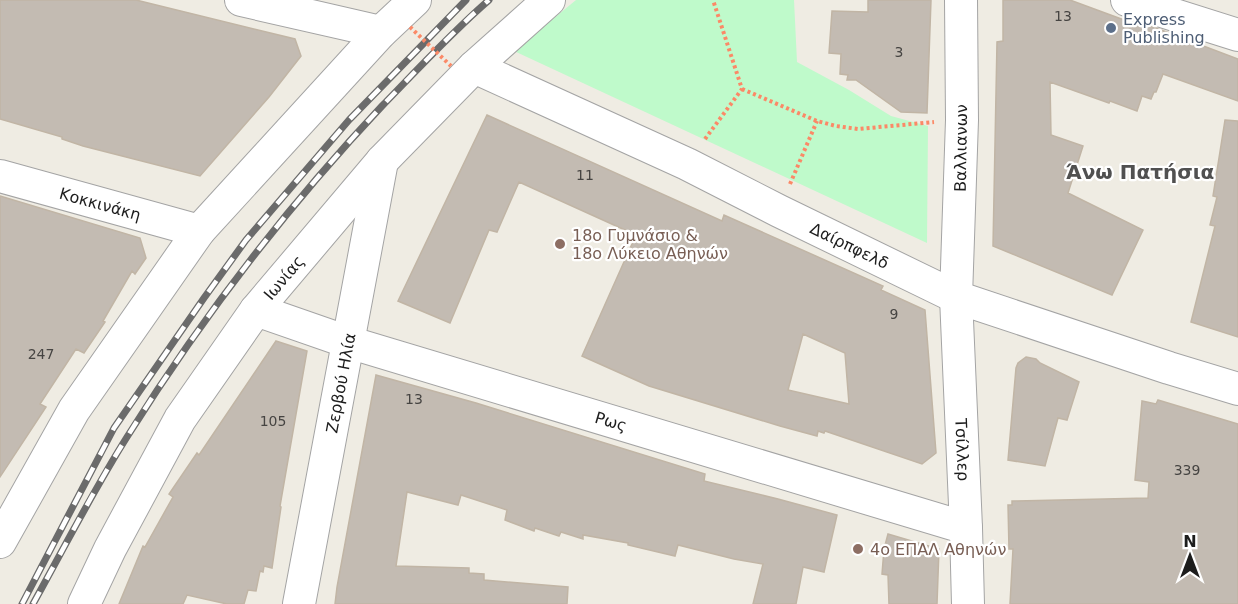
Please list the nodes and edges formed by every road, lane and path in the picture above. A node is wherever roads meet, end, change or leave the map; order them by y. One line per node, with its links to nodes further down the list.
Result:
1 (241, 0): 6 (street)
2 (549, 0): 8 (street, Ιωνίας)
3 (713, 0): 9 (path)
4 (961, 0): 10 (street, Βαλλιανων)
5 (1127, 0): 7 (street)
6 (402, 19): 8 (path, bridge); 16 (street)
7 (1238, 35)
8 (463, 67): 12 (street, Ιωνίας); 13 (street, Δαίρπφελδ)
9 (742, 89): 11 (path); 13 (path)
10 (962, 120): 11 (path); 17 (street, Βαλλιανων)
11 (817, 121): 15 (path)
12 (382, 160): 18 (street, Ιωνίας); 19 (street, Ζερβού Ηλία)
13 (687, 164): 15 (street, Δαίρπφελδ)
14 (0, 176): 16 (street, Κοκκινάκη)
15 (778, 211): 17 (street, Δαίρπφελδ)
16 (199, 231): 22 (street)
17 (956, 297): 20 (street, Δαίρπφελδ); 21 (street, Τσίλλερ)
18 (256, 310): 19 (street, Ρως); 23 (street, Ιωνίας)
19 (348, 342): 21 (street, Ρως); 24 (street, Ζερβού Ηλία)
20 (1238, 389)
21 (966, 528): 25 (street, Τσίλλερ)
22 (0, 542)
23 (84, 604)
24 (299, 604)
25 (968, 604)

